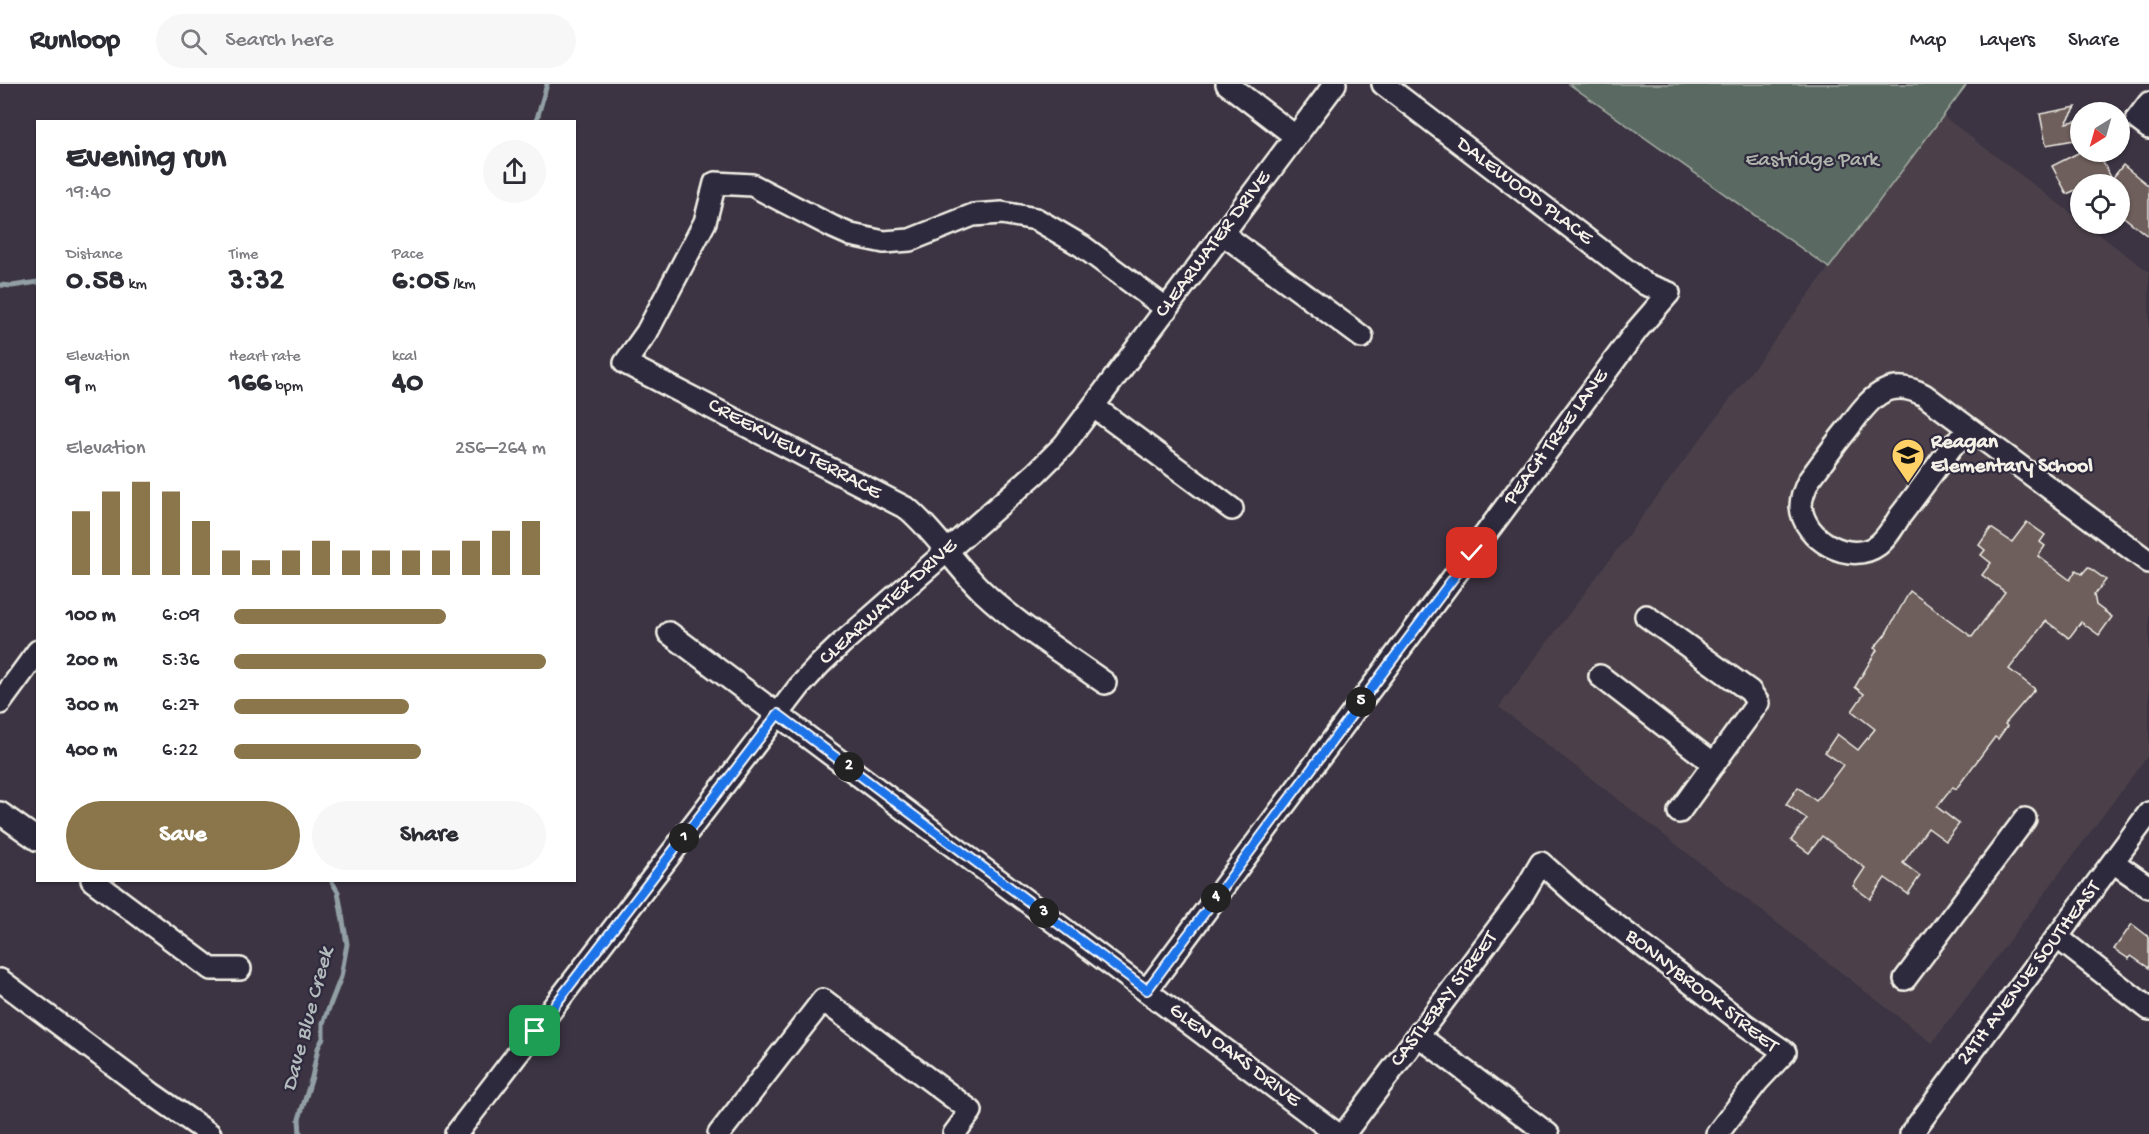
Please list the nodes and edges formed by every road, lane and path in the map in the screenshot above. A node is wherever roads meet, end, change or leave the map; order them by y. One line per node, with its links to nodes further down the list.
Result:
1 (1227, 84): 6 (street)
2 (1335, 84): 6 (street, CLEARWATER DRIVE)
3 (1383, 84): 8 (street, DALEWOOD PLACE)
4 (2149, 103): 5 (street)
5 (2149, 128)
6 (1295, 136): 7 (street, CLEARWATER DRIVE)
7 (1223, 234): 9 (street, CLEARWATER DRIVE); 10 (street)
8 (1669, 293): 37 (street, PEACH TREE LANE)
9 (1167, 309): 11 (street, CLEARWATER DRIVE); 14 (street, CREEKVIEW TERRACE)
10 (1362, 337)
11 (1094, 407): 13 (street); 14 (street, CLEARWATER DRIVE)
12 (1974, 432): 12 (street); 15 (street)
13 (1232, 509)
14 (947, 551): 20 (street, CREEKVIEW TERRACE); 22 (street, CLEARWATER DRIVE)
15 (2149, 562)
16 (1646, 616): 23 (street)
17 (669, 633): 22 (street, GLEN OAKS DRIVE)
18 (36, 654): 21 (street)
19 (1600, 676): 23 (street)
20 (1105, 683)
21 (0, 703)
22 (778, 714): 37 (street, GLEN OAKS DRIVE); 41 (street, CLEARWATER DRIVE)
23 (1714, 764): 24 (street)
24 (1679, 812)
25 (0, 813): 28 (street)
26 (2149, 813): 29 (street, 24TH AVENUE SOUTHEAST)
27 (2025, 819): 35 (street)
28 (36, 839)
29 (2113, 862): 32 (street); 33 (street, 24TH AVENUE SOUTHEAST)
30 (1541, 863): 39 (street, CASTLEBAY STREET); 47 (street, BONNYBROOK STREET)
31 (95, 882): 34 (street)
32 (2149, 887)
33 (2057, 937): 38 (street); 48 (street, 24TH AVENUE SOUTHEAST)
34 (240, 969)
35 (1905, 979)
36 (0, 980): 40 (street)
37 (1147, 990): 44 (street, GLEN OAKS DRIVE)
38 (2149, 1009)
39 (1419, 1036): 45 (street, CASTLEBAY STREET); 46 (street)
40 (210, 1134)
41 (456, 1134)
42 (719, 1134): 43 (street)
43 (954, 1134)
44 (1337, 1134)
45 (1344, 1134)
46 (1548, 1134)
47 (1717, 1134)
48 (1911, 1134)

